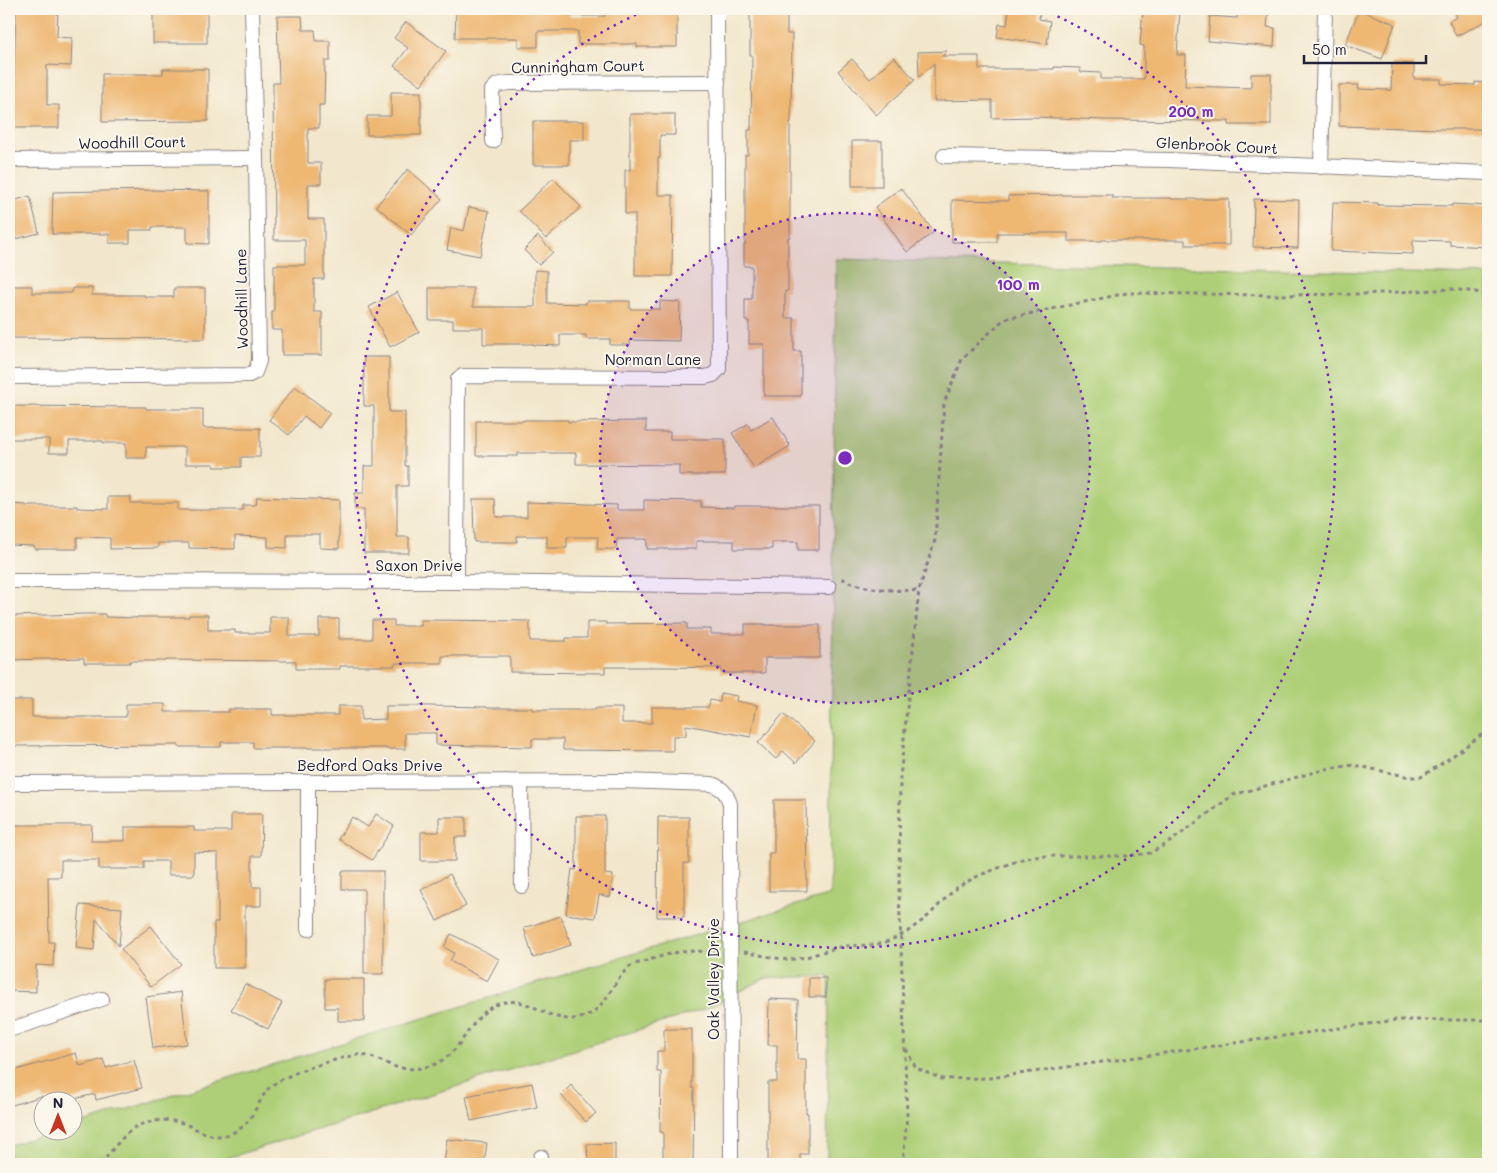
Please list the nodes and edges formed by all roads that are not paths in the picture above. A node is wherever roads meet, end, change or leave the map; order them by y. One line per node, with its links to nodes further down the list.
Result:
1 (252, 9): 7 (street, Woodhill Lane)
2 (717, 9): 4 (street, Norman Lane)
3 (1325, 9): 9 (street)
4 (718, 82): 5 (street, Cunningham Court); 13 (street, Norman Lane)
5 (492, 141)
6 (944, 156): 9 (street, Glenbrook Court)
7 (256, 158): 8 (street, Woodhill Court); 11 (street, Woodhill Lane)
8 (9, 160)
9 (1321, 167): 10 (street, Glenbrook Court)
10 (1488, 173)
11 (9, 377)
12 (9, 581): 13 (street, Saxon Drive)
13 (457, 582): 14 (street, Saxon Drive)
14 (829, 587)
15 (308, 782): 16 (street, Bedford Oaks Drive); 17 (street, Bedford Oaks Drive); 20 (street)
16 (521, 782): 18 (street, Bedford Oaks Drive); 19 (street)
17 (9, 783)
18 (727, 794): 23 (street, Oak Valley Drive)
19 (522, 886)
20 (308, 929)
21 (102, 999): 22 (street)
22 (9, 1030)
23 (731, 1164)

